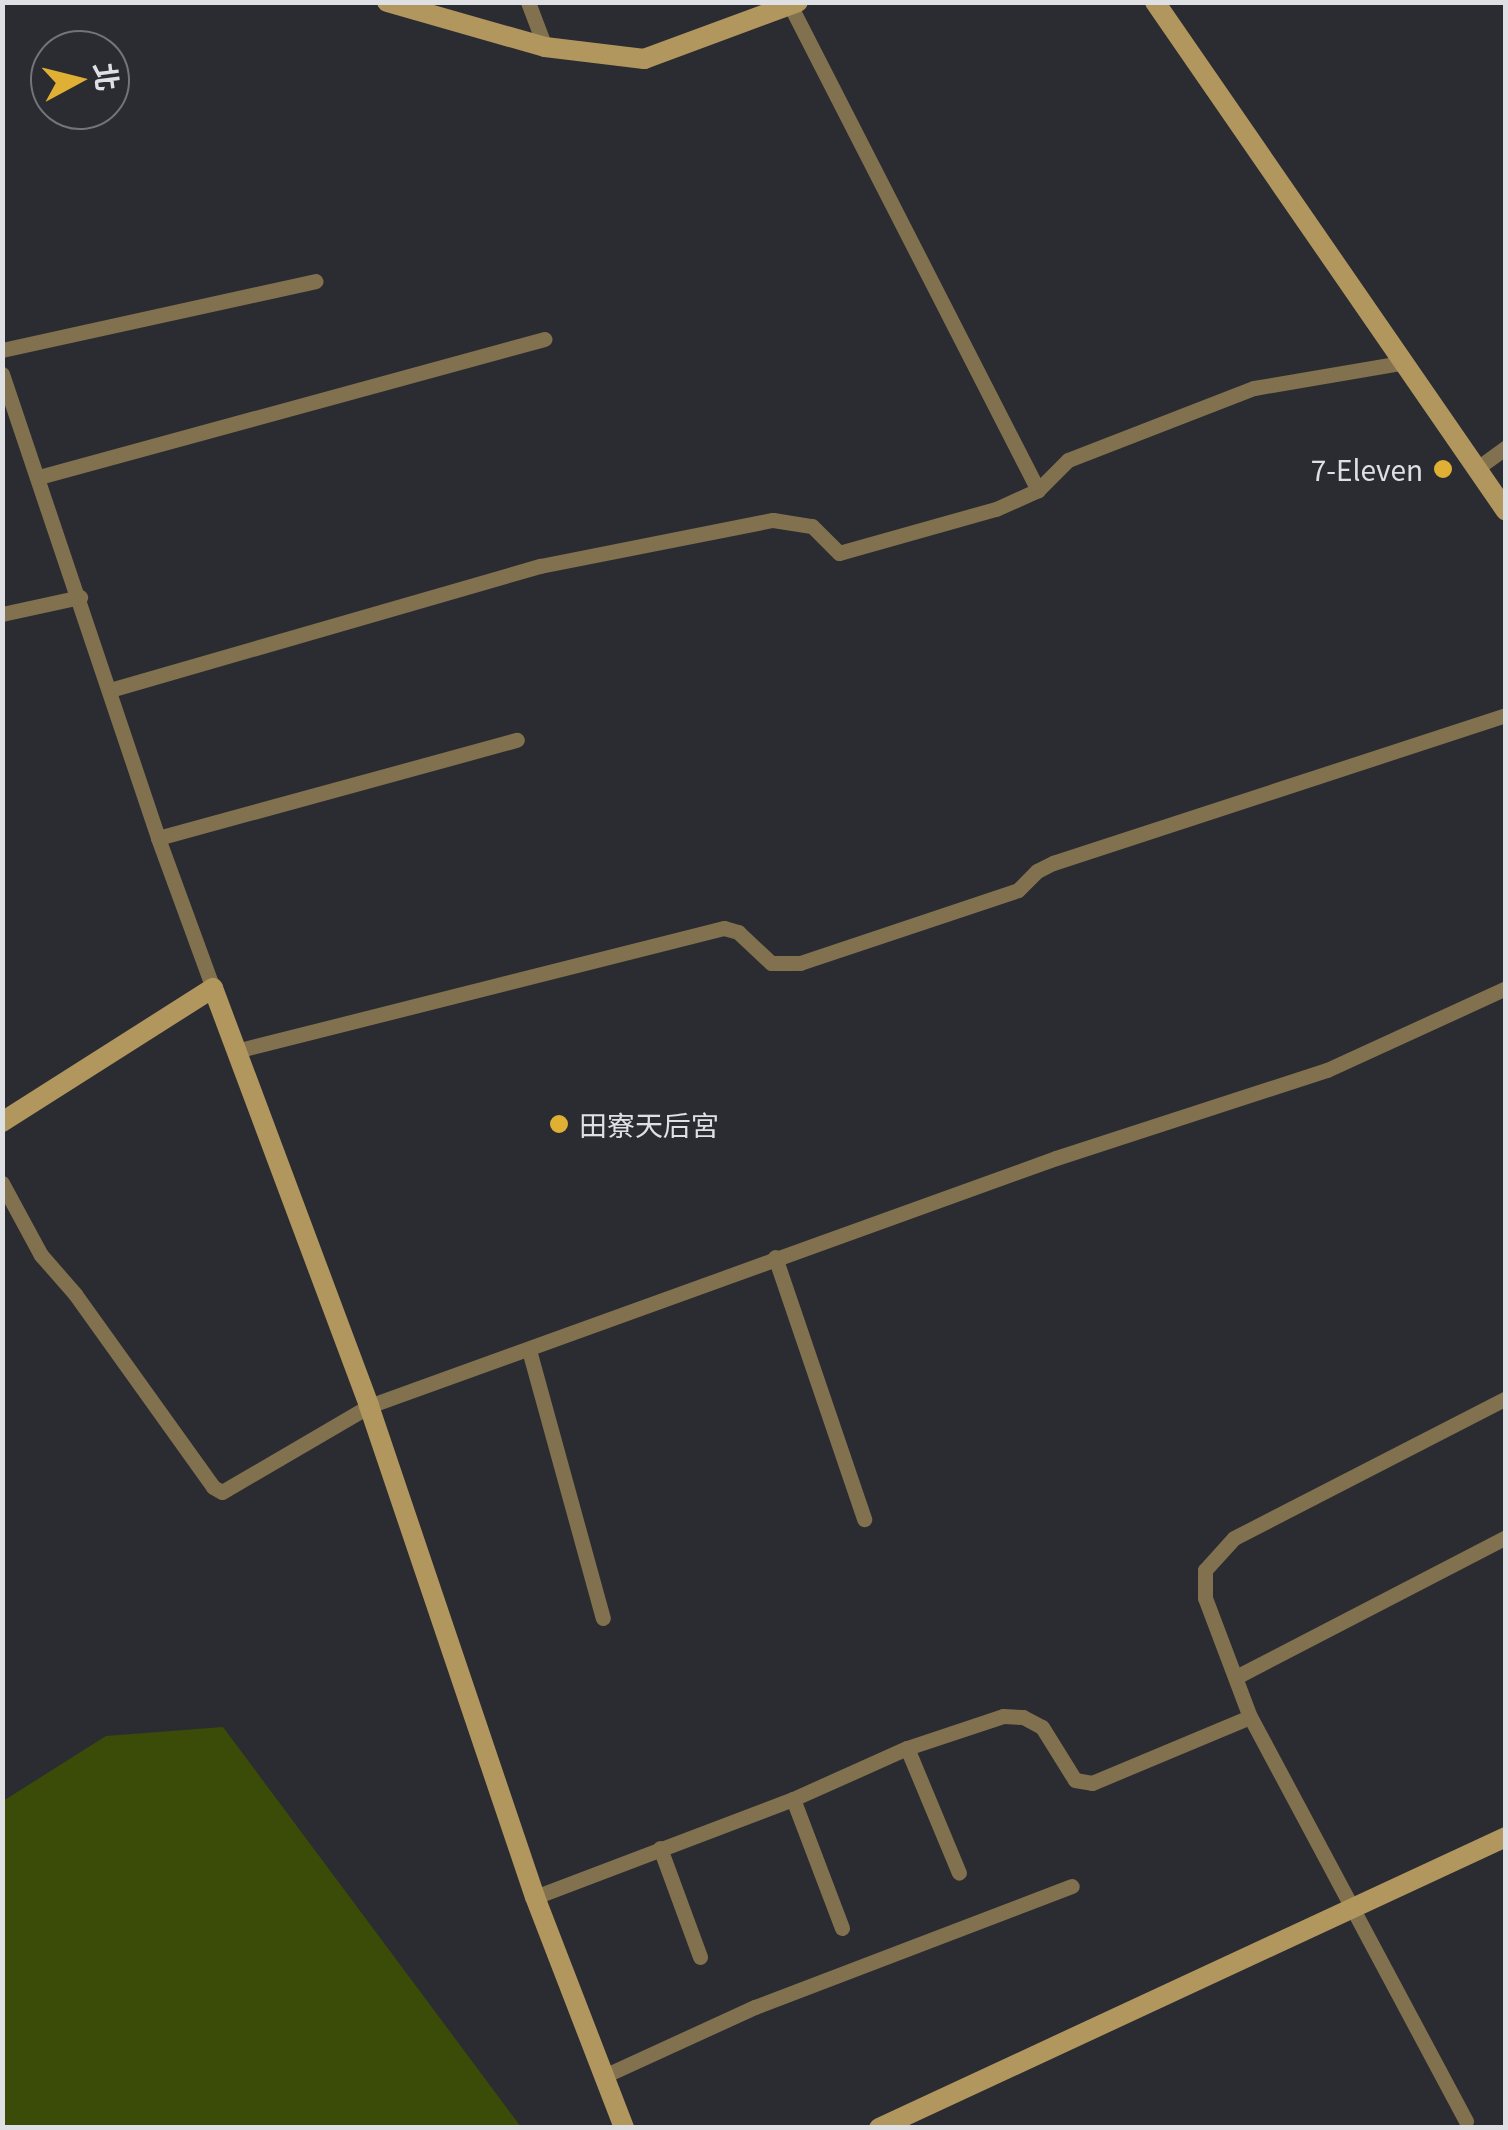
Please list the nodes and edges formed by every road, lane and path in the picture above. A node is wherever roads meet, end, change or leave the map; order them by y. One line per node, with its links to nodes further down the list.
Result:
1 (387, 2): 5 (street)
2 (528, 2): 5 (lane)
3 (1155, 2): 9 (street)
4 (794, 4): 5 (street); 14 (lane)
5 (545, 48)
6 (316, 280): 8 (lane)
7 (544, 339): 13 (lane)
8 (2, 350)
9 (1400, 363): 12 (street); 14 (lane)
10 (2, 374): 13 (lane)
11 (1506, 447): 12 (lane)
12 (1476, 470): 15 (street)
13 (39, 477): 16 (lane)
14 (1038, 490): 18 (lane)
15 (1506, 511)
16 (80, 598): 17 (lane); 18 (lane)
17 (2, 614)
18 (110, 690): 21 (lane)
19 (1506, 715): 24 (lane)
20 (517, 740): 21 (lane)
21 (158, 838): 22 (lane)
22 (213, 988): 24 (street); 25 (street)
23 (1506, 988): 27 (lane)
24 (236, 1051): 30 (street)
25 (2, 1122)
26 (2, 1183): 30 (lane)
27 (775, 1257): 28 (lane); 31 (lane)
28 (529, 1350): 30 (lane); 33 (lane)
29 (1506, 1398): 34 (lane)
30 (369, 1406): 42 (street)
31 (864, 1520)
32 (1506, 1537): 34 (lane)
33 (604, 1618)
34 (1236, 1676): 35 (lane)
35 (1250, 1716): 36 (lane); 43 (lane)
36 (908, 1748): 37 (lane); 40 (lane)
37 (792, 1798): 39 (lane); 44 (lane)
38 (1506, 1837): 43 (street)
39 (660, 1848): 42 (lane); 45 (lane)
40 (959, 1873)
41 (1072, 1886): 46 (lane)
42 (535, 1897): 46 (street)
43 (1354, 1904): 47 (lane); 49 (street)
44 (842, 1928)
45 (700, 1957)
46 (604, 2076): 48 (street)
47 (1466, 2121)
48 (624, 2128)
49 (880, 2128)

